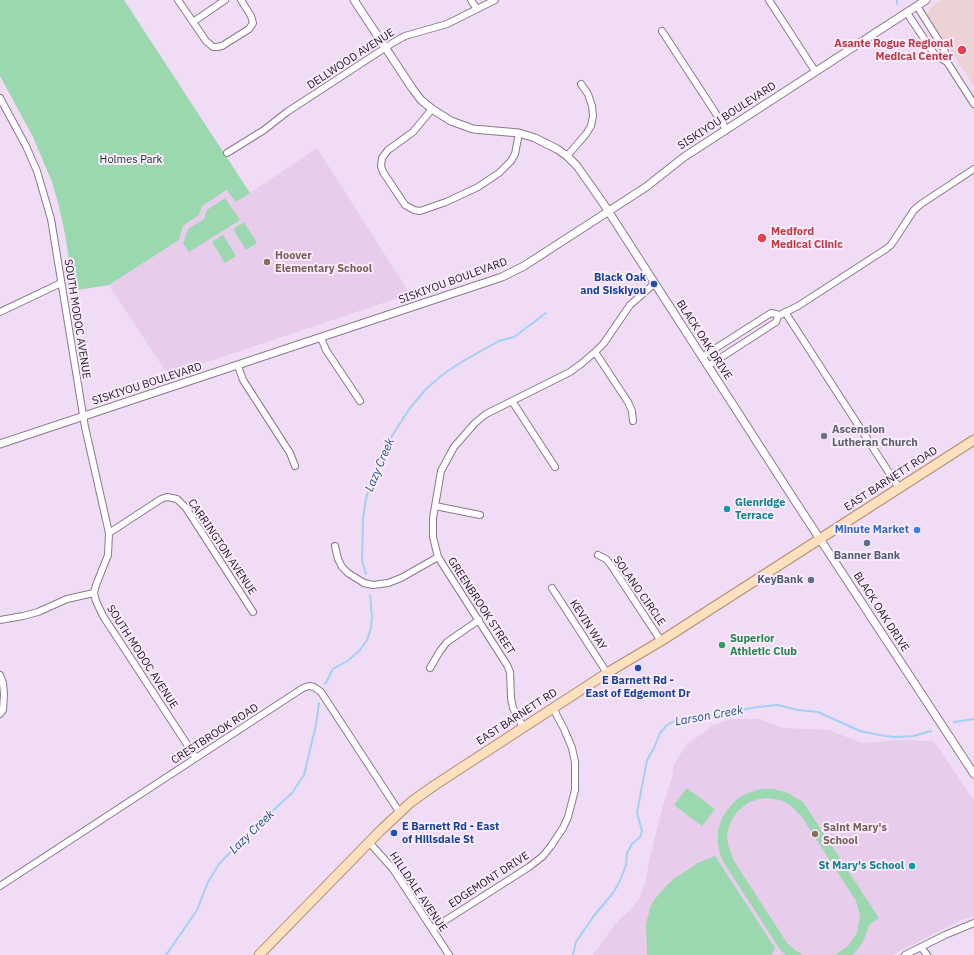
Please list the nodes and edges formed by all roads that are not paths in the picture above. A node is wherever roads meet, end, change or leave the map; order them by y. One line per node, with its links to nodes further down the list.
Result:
1 (178, 0): 12 (street)
2 (225, 0): 12 (street)
3 (241, 0): 12 (street)
4 (354, 0): 14 (street, BLACK OAK DRIVE)
5 (471, 0): 10 (street)
6 (495, 0): 10 (street, DELLWOOD AVENUE)
7 (769, 0): 16 (street)
8 (926, 0): 9 (street, SISKIYOU BOULEVARD)
9 (917, 6): 11 (street, SISKIYOU BOULEVARD); 15 (street)
10 (477, 9): 14 (street, DELLWOOD AVENUE)
11 (907, 13): 15 (street); 16 (street, SISKIYOU BOULEVARD)
12 (193, 22)
13 (662, 31): 21 (street)
14 (385, 48): 20 (street, BLACK OAK DRIVE); 23 (street, DELLWOOD AVENUE)
15 (947, 62): 19 (street)
16 (815, 71): 21 (street, SISKIYOU BOULEVARD)
17 (581, 84): 24 (street)
18 (0, 98): 27 (street, SOUTH MODOC AVENUE)
19 (974, 104)
20 (432, 109): 22 (street, BLACK OAK DRIVE); 22 (street)
21 (726, 129): 26 (street, SISKIYOU BOULEVARD)
22 (519, 133): 24 (street, BLACK OAK DRIVE)
23 (227, 153)
24 (567, 156): 26 (street, BLACK OAK DRIVE)
25 (974, 169): 30 (street)
26 (608, 211): 28 (street, BLACK OAK DRIVE); 32 (street, SISKIYOU BOULEVARD)
27 (61, 283): 29 (street); 39 (street, SOUTH MODOC AVENUE)
28 (654, 284): 33 (street, GREENBROOK STREET); 34 (street, BLACK OAK DRIVE)
29 (0, 312)
30 (785, 312): 31 (street); 45 (street)
31 (778, 316): 34 (street); 36 (street)
32 (321, 338): 35 (street, SISKIYOU BOULEVARD); 38 (street)
33 (595, 352): 37 (street, GREENBROOK STREET); 40 (street)
34 (702, 357): 36 (street, BLACK OAK DRIVE)
35 (238, 366): 39 (street, SISKIYOU BOULEVARD); 43 (street)
36 (708, 366): 49 (street, BLACK OAK DRIVE)
37 (512, 401): 44 (street); 46 (street, GREENBROOK STREET)
38 (360, 402)
39 (83, 417): 42 (street, SISKIYOU BOULEVARD); 48 (street, SOUTH MODOC AVENUE)
40 (633, 421)
41 (974, 440): 45 (main road, EAST BARNETT ROAD)
42 (0, 444)
43 (295, 466)
44 (554, 467)
45 (899, 488): 49 (main road, EAST BARNETT ROAD)
46 (435, 506): 47 (street); 52 (street, GREENBROOK STREET)
47 (480, 515)
48 (109, 533): 54 (street, SOUTH MODOC AVENUE); 55 (street, CARRINGTON AVENUE)
49 (820, 539): 58 (main road, EAST BARNETT RD); 66 (street, BLACK OAK DRIVE)
50 (335, 546): 52 (street)
51 (598, 555): 58 (street, SOLANO CIRCLE)
52 (438, 557): 57 (street, GREENBROOK STREET)
53 (552, 588): 60 (street, KEVIN WAY)
54 (94, 593): 56 (street); 65 (street, SOUTH MODOC AVENUE)
55 (253, 612)
56 (0, 620)
57 (478, 620): 59 (street); 64 (street, GREENBROOK STREET)
58 (661, 641): 60 (main road, EAST BARNETT RD)
59 (430, 668)
60 (608, 673): 62 (main road, EAST BARNETT RD)
61 (0, 675): 63 (street)
62 (553, 708): 64 (main road, EAST BARNETT RD); 71 (street, EDGEMONT DRIVE)
63 (0, 714)
64 (523, 727): 67 (main road, EAST BARNETT RD)
65 (196, 758): 67 (street, CRESTBROOK ROAD); 69 (street, CRESTBROOK ROAD)
66 (974, 774)
67 (400, 812): 68 (main road, EAST BARNETT RD)
68 (369, 842): 71 (street, HILLDALE AVENUE); 73 (main road, EAST BARNETT RD)
69 (0, 886)
70 (974, 923): 72 (street)
71 (432, 929): 74 (street, HILLDALE AVENUE)
72 (921, 947): 75 (street); 76 (street)
73 (259, 955)
74 (449, 955)
75 (905, 955)
76 (926, 955)

